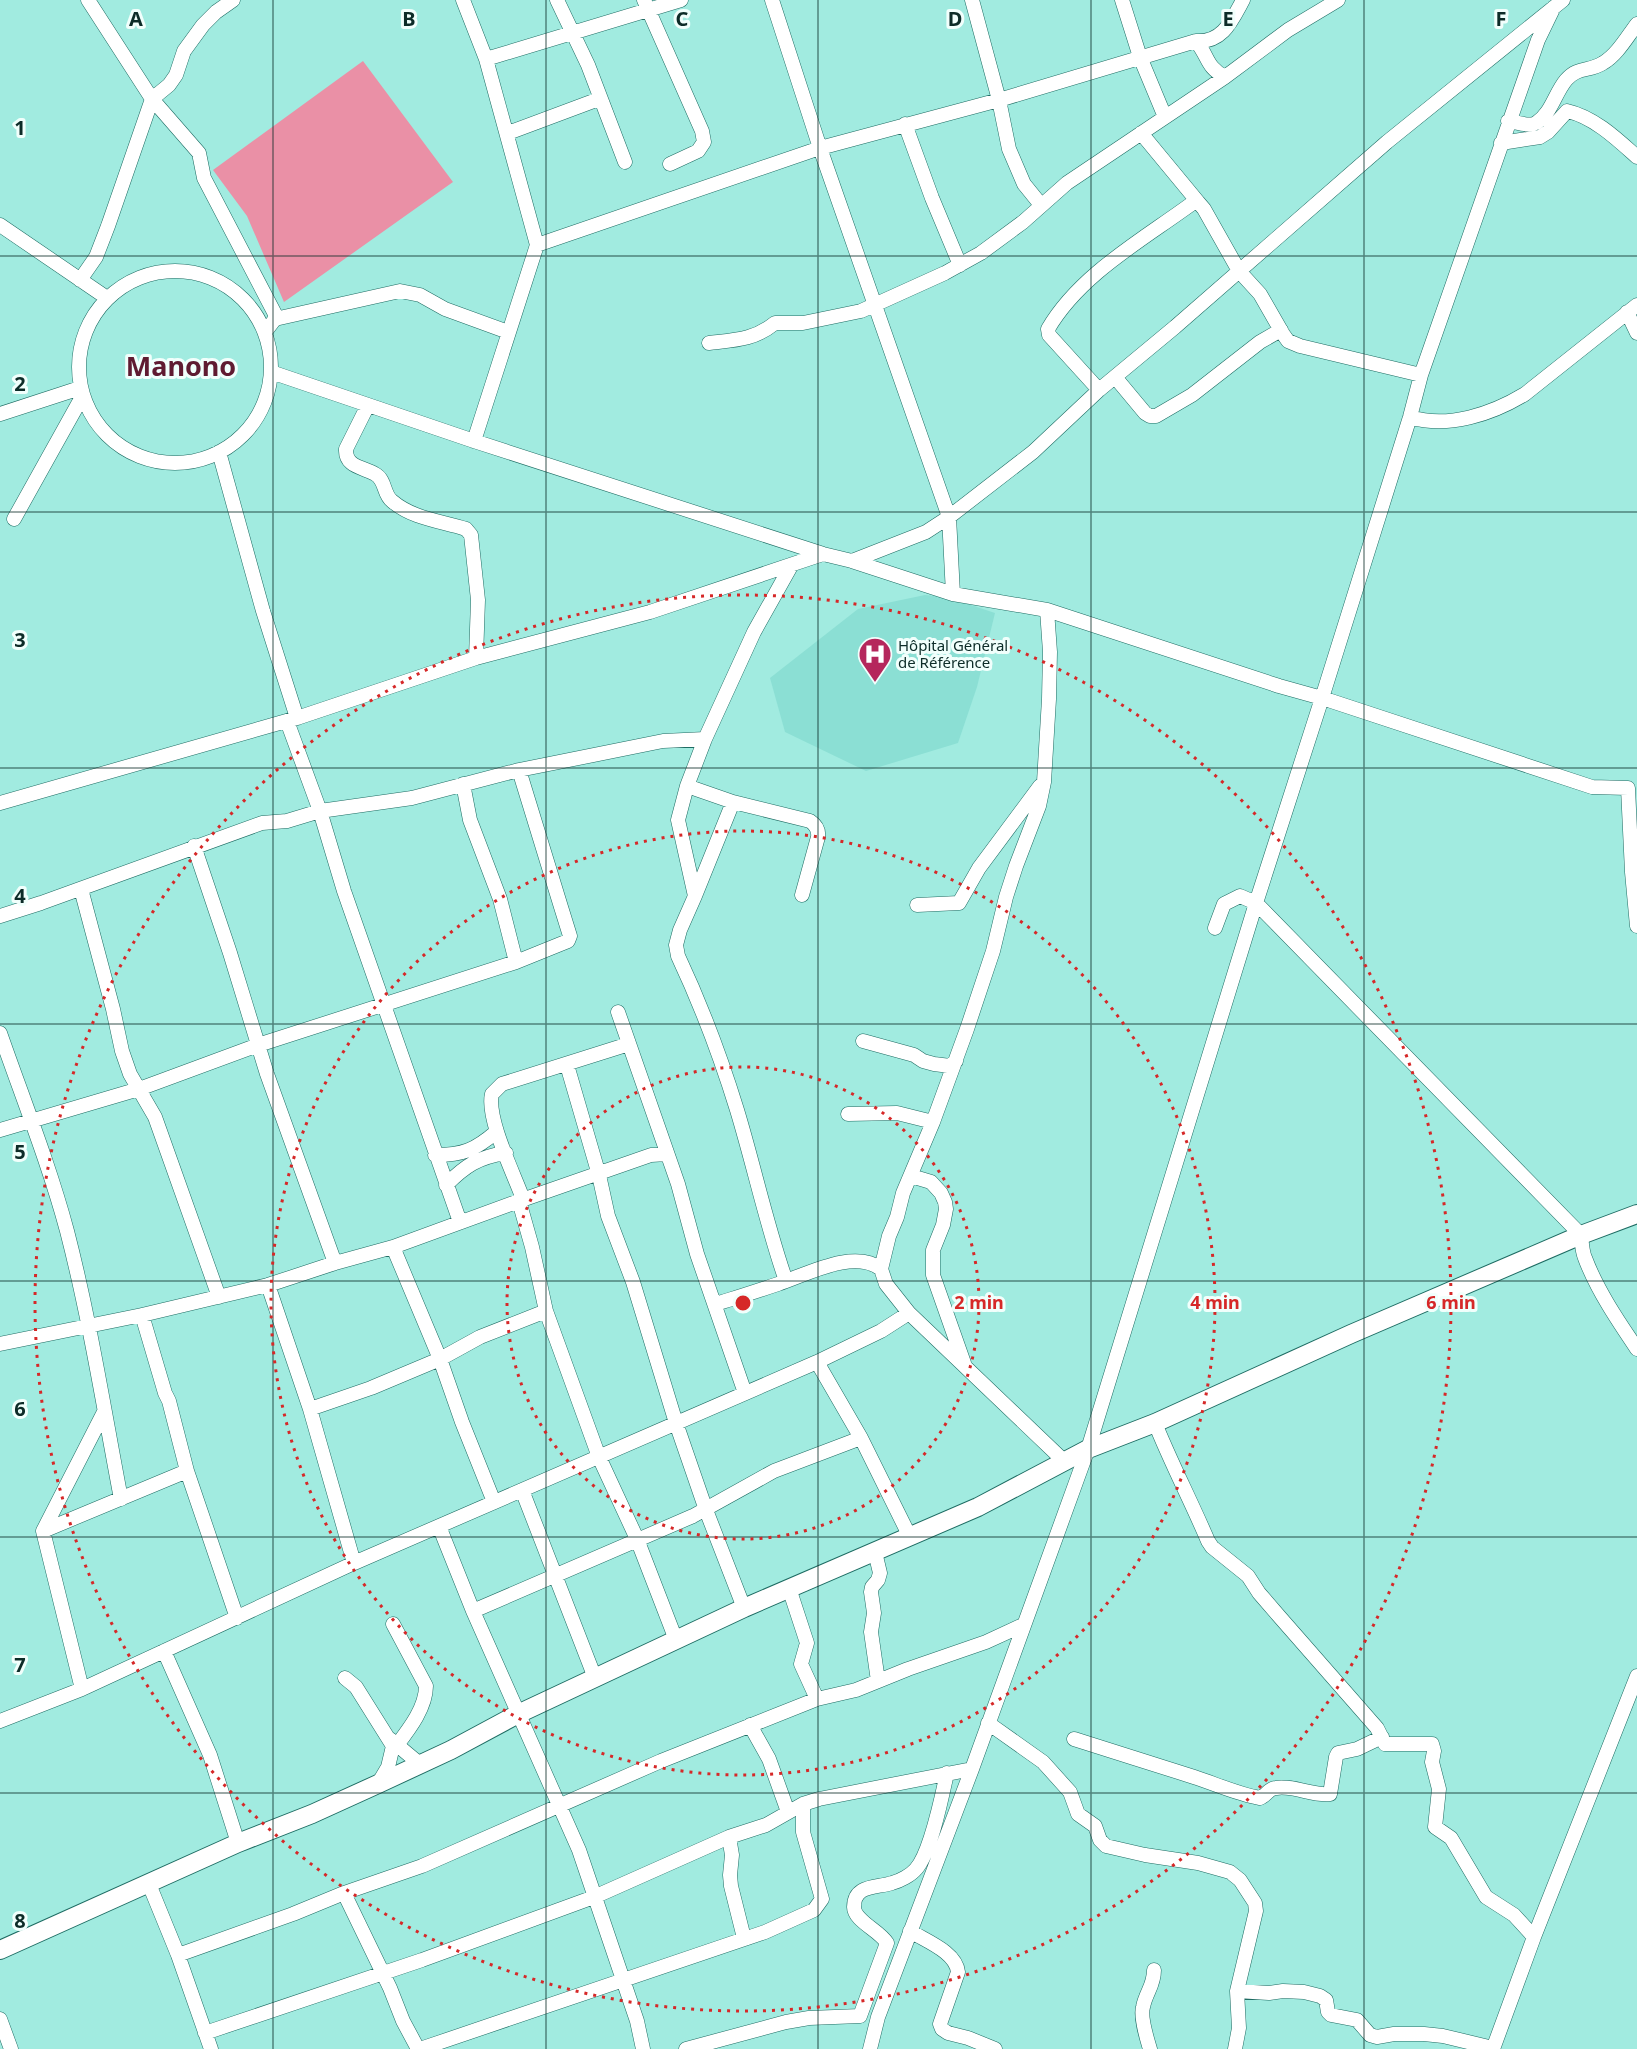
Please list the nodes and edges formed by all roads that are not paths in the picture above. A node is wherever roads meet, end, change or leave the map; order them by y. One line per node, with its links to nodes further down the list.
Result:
1 (88, 0): 19 (street)
2 (234, 0): 19 (street)
3 (463, 0): 17 (street)
4 (558, 0): 14 (street)
5 (681, 0): 12 (street)
6 (772, 0): 28 (street)
7 (972, 0): 21 (street)
8 (1122, 0): 16 (street)
9 (1243, 0): 15 (street)
10 (1338, 0): 18 (street)
11 (1559, 3): 23 (street); 37 (street)
12 (647, 5): 14 (street); 31 (street)
13 (1637, 24): 23 (street)
14 (573, 32): 17 (street); 20 (street)
15 (1196, 41): 16 (street); 18 (street)
16 (1140, 57): 21 (street); 22 (street)
17 (486, 59): 25 (street)
18 (1225, 77): 22 (street)
19 (152, 99): 38 (street); 42 (street)
20 (599, 99): 25 (street); 30 (street)
21 (999, 99): 24 (street); 33 (street)
22 (1165, 117): 26 (street)
23 (1508, 121): 27 (street)
24 (904, 124): 28 (street); 36 (street)
25 (508, 133): 35 (street)
26 (1141, 133): 32 (street); 33 (street)
27 (1501, 143): 29 (street); 49 (street)
28 (820, 148): 35 (street); 40 (street)
29 (1637, 157)
30 (625, 162)
31 (670, 164)
32 (1198, 202): 37 (street); 51 (street)
33 (1041, 204): 36 (street)
34 (0, 225): 38 (street)
35 (537, 245): 45 (street)
36 (960, 265): 40 (street)
37 (1239, 271): 43 (street); 50 (street)
38 (80, 280): 39 (street)
39 (106, 298): 44 (street); 52 (street)
40 (876, 304): 47 (street); 58 (street)
41 (1632, 308): 46 (street); 55 (street)
42 (275, 319): 44 (street); 45 (street)
43 (1281, 330): 49 (street); 50 (street)
44 (265, 332): 48 (street)
45 (508, 332): 56 (street)
46 (1637, 333)
47 (709, 343)
48 (271, 372): 53 (street); 57 (street)
49 (1421, 375): 55 (street)
50 (1115, 377): 51 (street)
51 (1099, 390): 58 (street)
52 (81, 393): 54 (street); 57 (street); 59 (street)
53 (368, 405): 56 (street); 65 (street)
54 (0, 414)
55 (1410, 417): 66 (street)
56 (474, 441): 60 (street)
57 (219, 452): 67 (street)
58 (950, 517): 61 (street); 63 (street)
59 (14, 519)
60 (823, 554): 61 (street); 62 (street)
61 (852, 561): 63 (street)
62 (791, 566): 65 (street); 68 (street)
63 (953, 594): 64 (street)
64 (1047, 610): 66 (street); 70 (street)
65 (476, 658): 67 (street)
66 (1322, 698): 72 (street); 81 (street)
67 (292, 719): 75 (street); 76 (street)
68 (705, 739): 69 (street); 73 (street)
69 (519, 770): 71 (street); 86 (street)
70 (1044, 782): 82 (street); 93 (street)
71 (463, 784): 76 (street); 86 (street)
72 (1632, 784): 84 (street)
73 (687, 786): 74 (street); 80 (street)
74 (733, 802): 79 (street); 80 (street)
75 (0, 803)
76 (320, 810): 77 (street); 87 (street)
77 (194, 846): 78 (street); 92 (street)
78 (81, 889): 83 (street); 95 (street)
79 (802, 895)
80 (695, 896): 114 (street)
81 (1256, 903): 85 (street); 110 (street); 133 (street)
82 (917, 905)
83 (0, 916)
84 (1637, 926)
85 (1215, 928)
86 (516, 962): 87 (street)
87 (384, 1005): 92 (street); 103 (street)
88 (618, 1012): 91 (street)
89 (0, 1033): 97 (street)
90 (863, 1041): 93 (street)
91 (628, 1044): 94 (street); 102 (street)
92 (258, 1045): 95 (street); 112 (street)
93 (956, 1061): 98 (street)
94 (567, 1065): 100 (street); 104 (street)
95 (139, 1089): 97 (street); 116 (street)
96 (848, 1114): 98 (street)
97 (32, 1120): 99 (street); 121 (street)
98 (933, 1122): 105 (street)
99 (0, 1130)
100 (496, 1132): 101 (street); 103 (street)
101 (506, 1153): 106 (street); 107 (street)
102 (667, 1154): 104 (street); 117 (street)
103 (435, 1155): 106 (street)
104 (599, 1174): 107 (street); 130 (street)
105 (911, 1176): 113 (street); 126 (street)
106 (446, 1185): 109 (street)
107 (521, 1200): 109 (street); 118 (street)
108 (1637, 1215): 110 (main road)
109 (460, 1222): 111 (street)
110 (1581, 1235): 123 (street); 131 (main road)
111 (393, 1247): 112 (street); 124 (street)
112 (335, 1263): 115 (street)
113 (881, 1269): 114 (street); 119 (street)
114 (784, 1281): 117 (street)
115 (268, 1286): 116 (street); 128 (street)
116 (219, 1297): 120 (street)
117 (715, 1304): 127 (street)
118 (546, 1311): 124 (street); 134 (street)
119 (909, 1313): 125 (street); 126 (street)
120 (142, 1315): 121 (street); 136 (street)
121 (90, 1326): 122 (street); 129 (street)
122 (0, 1344)
123 (1637, 1348)
124 (440, 1359): 128 (street); 139 (street)
125 (817, 1362): 127 (street); 132 (street)
126 (965, 1366): 135 (street)
127 (745, 1394): 130 (street)
128 (310, 1409): 146 (street)
129 (104, 1412): 138 (street); 142 (street)
130 (676, 1423): 134 (street); 140 (street)
131 (1155, 1423): 133 (main road); 166 (street)
132 (861, 1438): 140 (street); 143 (street)
133 (1088, 1449): 135 (main road); 153 (street)
134 (599, 1456): 137 (street); 144 (street)
135 (1065, 1462): 143 (main road)
136 (187, 1471): 138 (street); 151 (street)
137 (522, 1490): 139 (street); 147 (street)
138 (121, 1499): 142 (street)
139 (494, 1502): 141 (street)
140 (706, 1510): 144 (street); 149 (street)
141 (439, 1526): 146 (street); 150 (street)
142 (43, 1531): 160 (street)
143 (910, 1537): 145 (main road)
144 (637, 1539): 147 (street); 154 (street)
145 (875, 1552): 148 (main road); 159 (street)
146 (354, 1563): 151 (street)
147 (554, 1575): 150 (street); 158 (street)
148 (789, 1588): 149 (main road); 161 (street)
149 (744, 1608): 154 (main road)
150 (473, 1611): 162 (street)
151 (237, 1618): 155 (street)
152 (393, 1624): 168 (street)
153 (1023, 1625): 159 (street); 164 (street)
154 (676, 1640): 158 (main road)
155 (164, 1651): 160 (street); 177 (street)
156 (1637, 1676): 182 (street)
157 (345, 1678): 168 (street)
158 (595, 1678): 162 (main road)
159 (878, 1681): 161 (street)
160 (82, 1689): 163 (street)
161 (817, 1699): 165 (street)
162 (518, 1714): 169 (main road); 174 (street)
163 (0, 1721)
164 (988, 1724): 170 (street); 189 (street)
165 (750, 1725): 174 (street); 175 (street)
166 (1383, 1737): 167 (street); 182 (street)
167 (1074, 1739)
168 (393, 1741): 169 (street); 172 (street)
169 (421, 1765): 172 (main road)
170 (972, 1769): 171 (street); 181 (street)
171 (947, 1773): 173 (street); 190 (street)
172 (378, 1784): 177 (main road)
173 (803, 1804): 175 (street); 183 (street)
174 (560, 1806): 179 (street); 180 (street)
175 (788, 1812): 176 (street)
176 (729, 1837): 180 (street); 183 (street)
177 (238, 1843): 178 (main road)
178 (149, 1884): 184 (main road); 185 (street)
179 (344, 1893): 185 (street); 187 (street)
180 (594, 1897): 187 (street); 188 (street)
181 (910, 1931): 191 (street); 200 (street)
182 (1534, 1937): 203 (street)
183 (744, 1938): 188 (street)
184 (0, 1950)
185 (178, 1955): 193 (street)
186 (1154, 1970): 201 (street)
187 (382, 1972): 193 (street); 196 (street)
188 (623, 1981): 196 (street); 197 (street)
189 (1237, 1991): 202 (street); 203 (street)
190 (860, 2016): 191 (street); 198 (street)
191 (878, 2017): 199 (street)
192 (0, 2019): 194 (street)
193 (205, 2033): 195 (street)
194 (10, 2049)
195 (211, 2049)
196 (419, 2049)
197 (643, 2049)
198 (686, 2049)
199 (870, 2049)
200 (995, 2049)
201 (1150, 2049)
202 (1235, 2049)
203 (1493, 2049)

